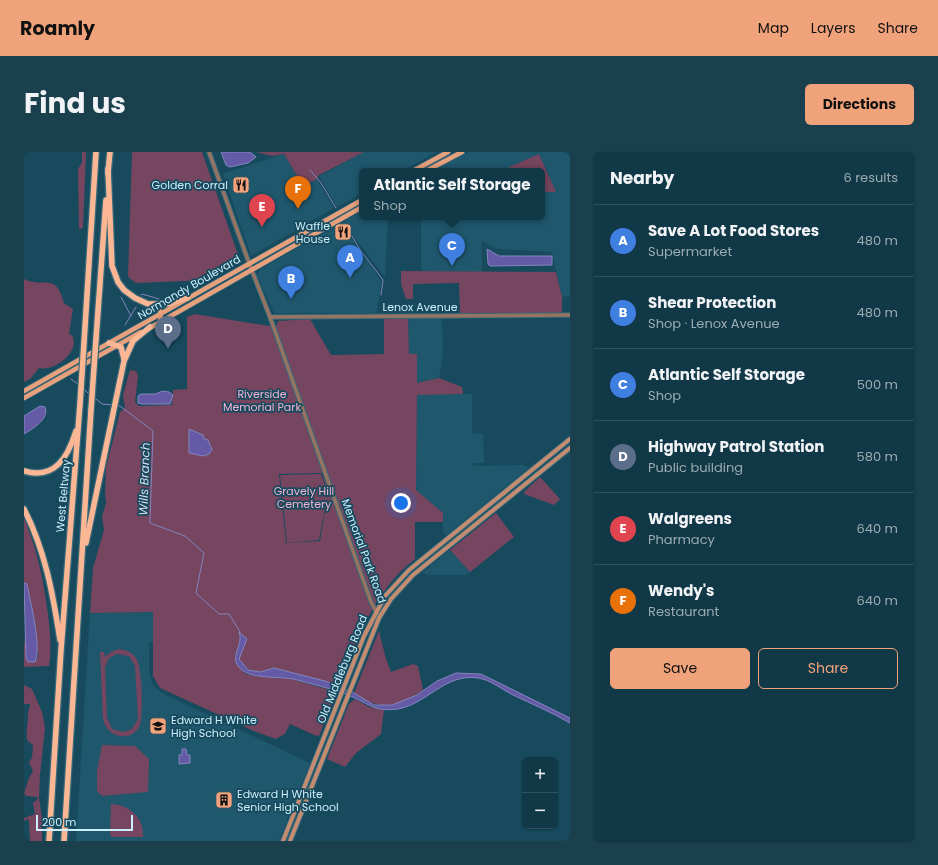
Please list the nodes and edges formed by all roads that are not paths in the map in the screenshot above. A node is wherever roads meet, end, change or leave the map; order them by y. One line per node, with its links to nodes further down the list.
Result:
1 (96, 152): 25 (highway, West Beltway, bridge)
2 (110, 152): 8 (highway, West Beltway)
3 (209, 152): 11 (street, Memorial Park Road)
4 (448, 152): 6 (main road)
5 (462, 152): 7 (main road)
6 (419, 168)
7 (432, 168)
8 (108, 169): 14 (highway); 32 (highway, West Beltway, bridge)
9 (359, 202): 11 (main road, Normandy Boulevard)
10 (359, 209): 12 (main road, Normandy Boulevard)
11 (249, 263): 12 (street, Memorial Park Road); 13 (main road, Normandy Boulevard)
12 (251, 270): 17 (street, Memorial Park Road); 18 (main road, Normandy Boulevard)
13 (187, 298): 14 (highway); 15 (main road, Normandy Boulevard)
14 (157, 305): 15 (main road)
15 (161, 313): 18 (main road); 20 (main road, Normandy Boulevard)
16 (570, 315): 17 (street, Lenox Avenue)
17 (270, 317): 33 (street, Memorial Park Road)
18 (160, 322): 19 (main road, Normandy Boulevard)
19 (150, 327): 21 (main road, Normandy Boulevard); 22 (highway)
20 (109, 343): 21 (highway); 23 (main road, Normandy Boulevard)
21 (118, 345): 22 (highway); 24 (main road, Normandy Boulevard)
22 (124, 361): 32 (highway)
23 (24, 391)
24 (24, 398)
25 (80, 420): 28 (highway); 35 (highway, West Beltway)
26 (570, 440): 30 (main road, Old Middleburg Road)
27 (570, 448): 31 (main road, Old Middleburg Road)
28 (24, 471)
29 (24, 509): 35 (highway)
30 (458, 530): 31 (main road); 33 (main road, Old Middleburg Road)
31 (462, 535): 34 (main road, Old Middleburg Road)
32 (82, 563): 39 (highway, West Beltway)
33 (376, 611): 34 (street, Memorial Park Road); 36 (main road, Old Middleburg Road)
34 (379, 618): 37 (main road, Old Middleburg Road)
35 (61, 650): 38 (highway, West Beltway)
36 (349, 676): 37 (main road); 40 (main road, Old Middleburg Road)
37 (355, 678): 41 (main road, Old Middleburg Road)
38 (49, 841)
39 (64, 841)
40 (283, 841)
41 (290, 841)

